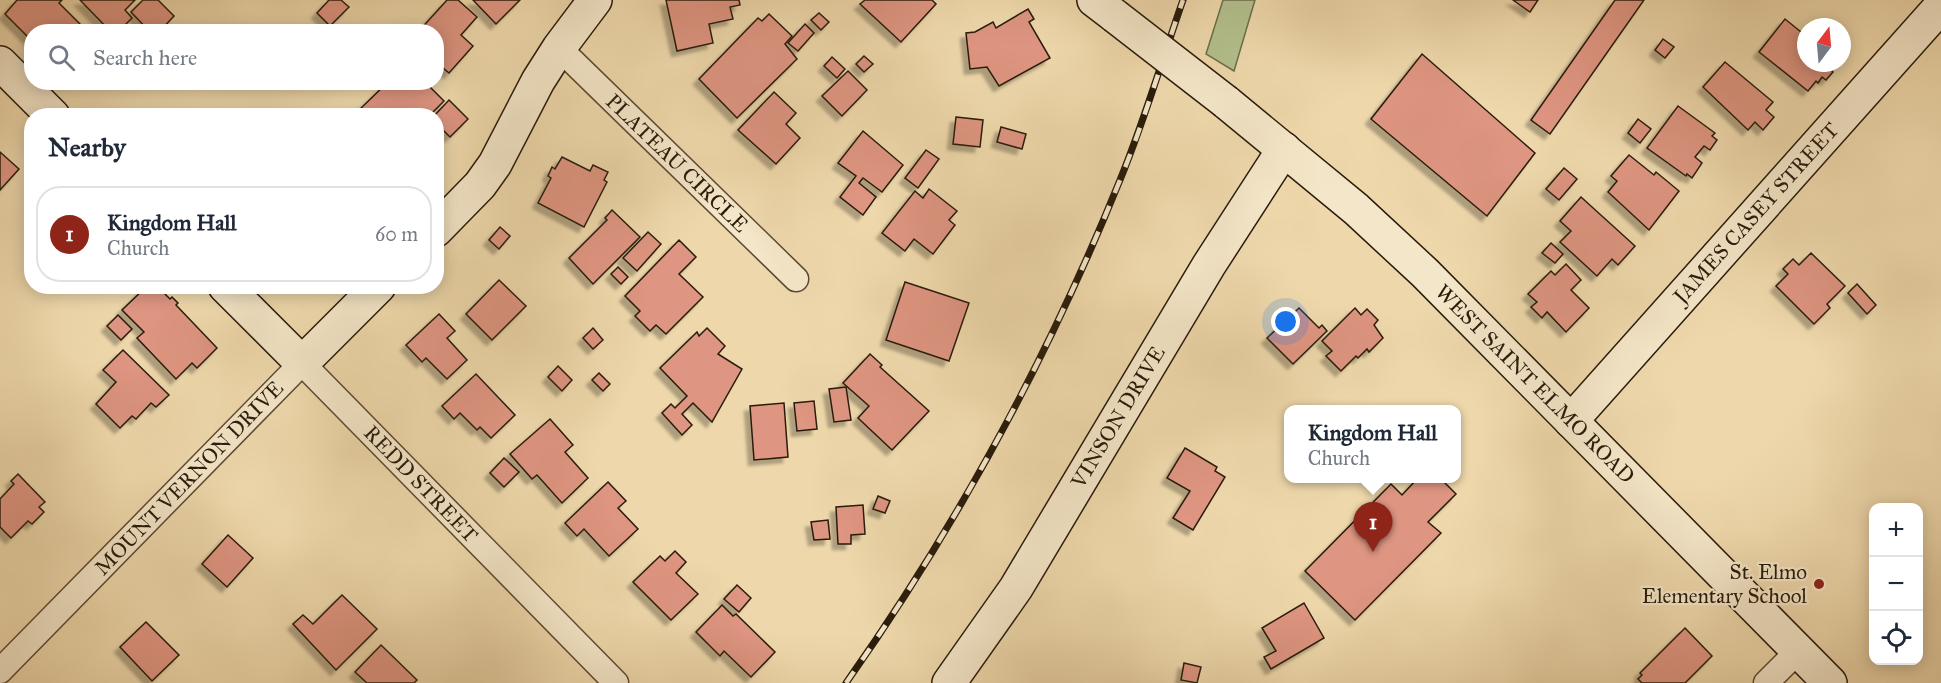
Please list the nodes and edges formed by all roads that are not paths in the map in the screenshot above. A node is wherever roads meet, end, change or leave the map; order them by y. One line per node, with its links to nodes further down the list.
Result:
1 (595, 0): 4 (street)
2 (1941, 6): 15 (street, JAMES CASEY STREET)
3 (1105, 8): 9 (street, WEST SAINT ELMO ROAD, bridge)
4 (559, 48): 10 (street); 11 (street, PLATEAU CIRCLE)
5 (0, 63): 6 (street)
6 (24, 87)
7 (26, 90): 8 (street)
8 (44, 108)
9 (1284, 149): 15 (street, WEST SAINT ELMO ROAD); 19 (street, VINSON DRIVE)
10 (444, 222)
11 (796, 279)
12 (233, 294): 14 (street, REDD STREET)
13 (371, 294): 14 (street, MOUNT VERNON DRIVE)
14 (302, 363): 17 (street, MOUNT VERNON DRIVE); 18 (street, REDD STREET)
15 (1571, 421): 16 (street, WEST SAINT ELMO ROAD)
16 (1798, 651): 20 (street); 21 (street, WEST SAINT ELMO ROAD)
17 (0, 671)
18 (616, 683)
19 (948, 683)
20 (1766, 683)
21 (1830, 683)

